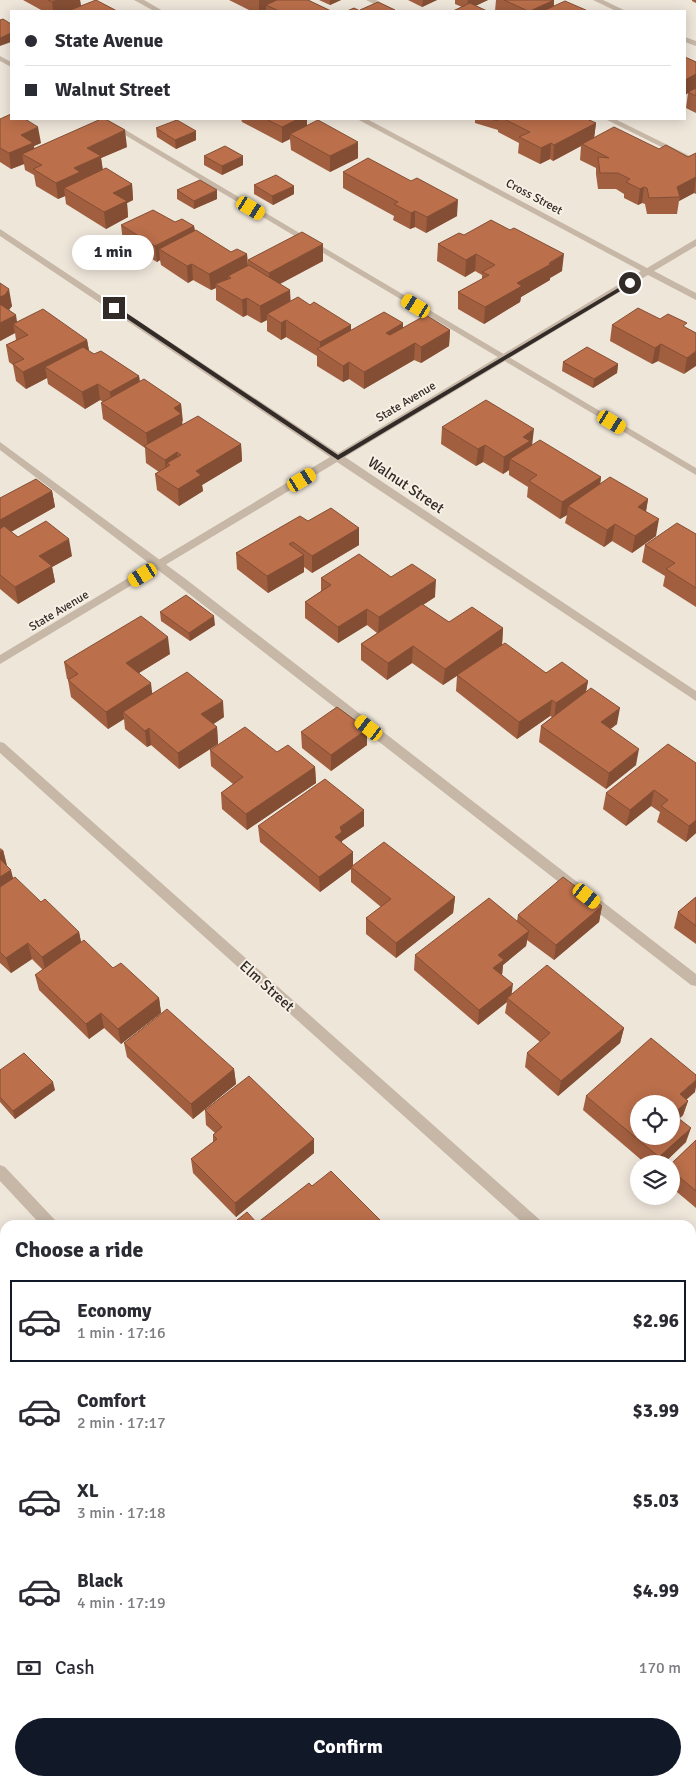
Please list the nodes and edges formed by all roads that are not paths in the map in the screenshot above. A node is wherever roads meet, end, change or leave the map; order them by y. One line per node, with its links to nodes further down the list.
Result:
1 (138, 0): 4 (street)
2 (370, 0): 5 (street)
3 (597, 0): 6 (street)
4 (157, 10)
5 (391, 10)
6 (620, 10)
7 (104, 120): 15 (street)
8 (363, 120): 13 (street, Cross Street)
9 (611, 120): 10 (street)
10 (696, 162)
11 (0, 232): 17 (street, Walnut Street)
12 (696, 242): 13 (street, State Avenue)
13 (648, 271): 14 (street, Cross Street); 15 (street, State Avenue)
14 (696, 297)
15 (504, 358): 17 (street, State Avenue); 18 (street)
16 (0, 445): 19 (street)
17 (338, 458): 19 (street, State Avenue); 21 (street, Walnut Street)
18 (696, 472)
19 (159, 565): 20 (street, State Avenue); 23 (street)
20 (0, 660)
21 (696, 696)
22 (0, 746): 26 (street, Elm Street)
23 (696, 980)
24 (0, 1172): 25 (street)
25 (45, 1220)
26 (528, 1220)

